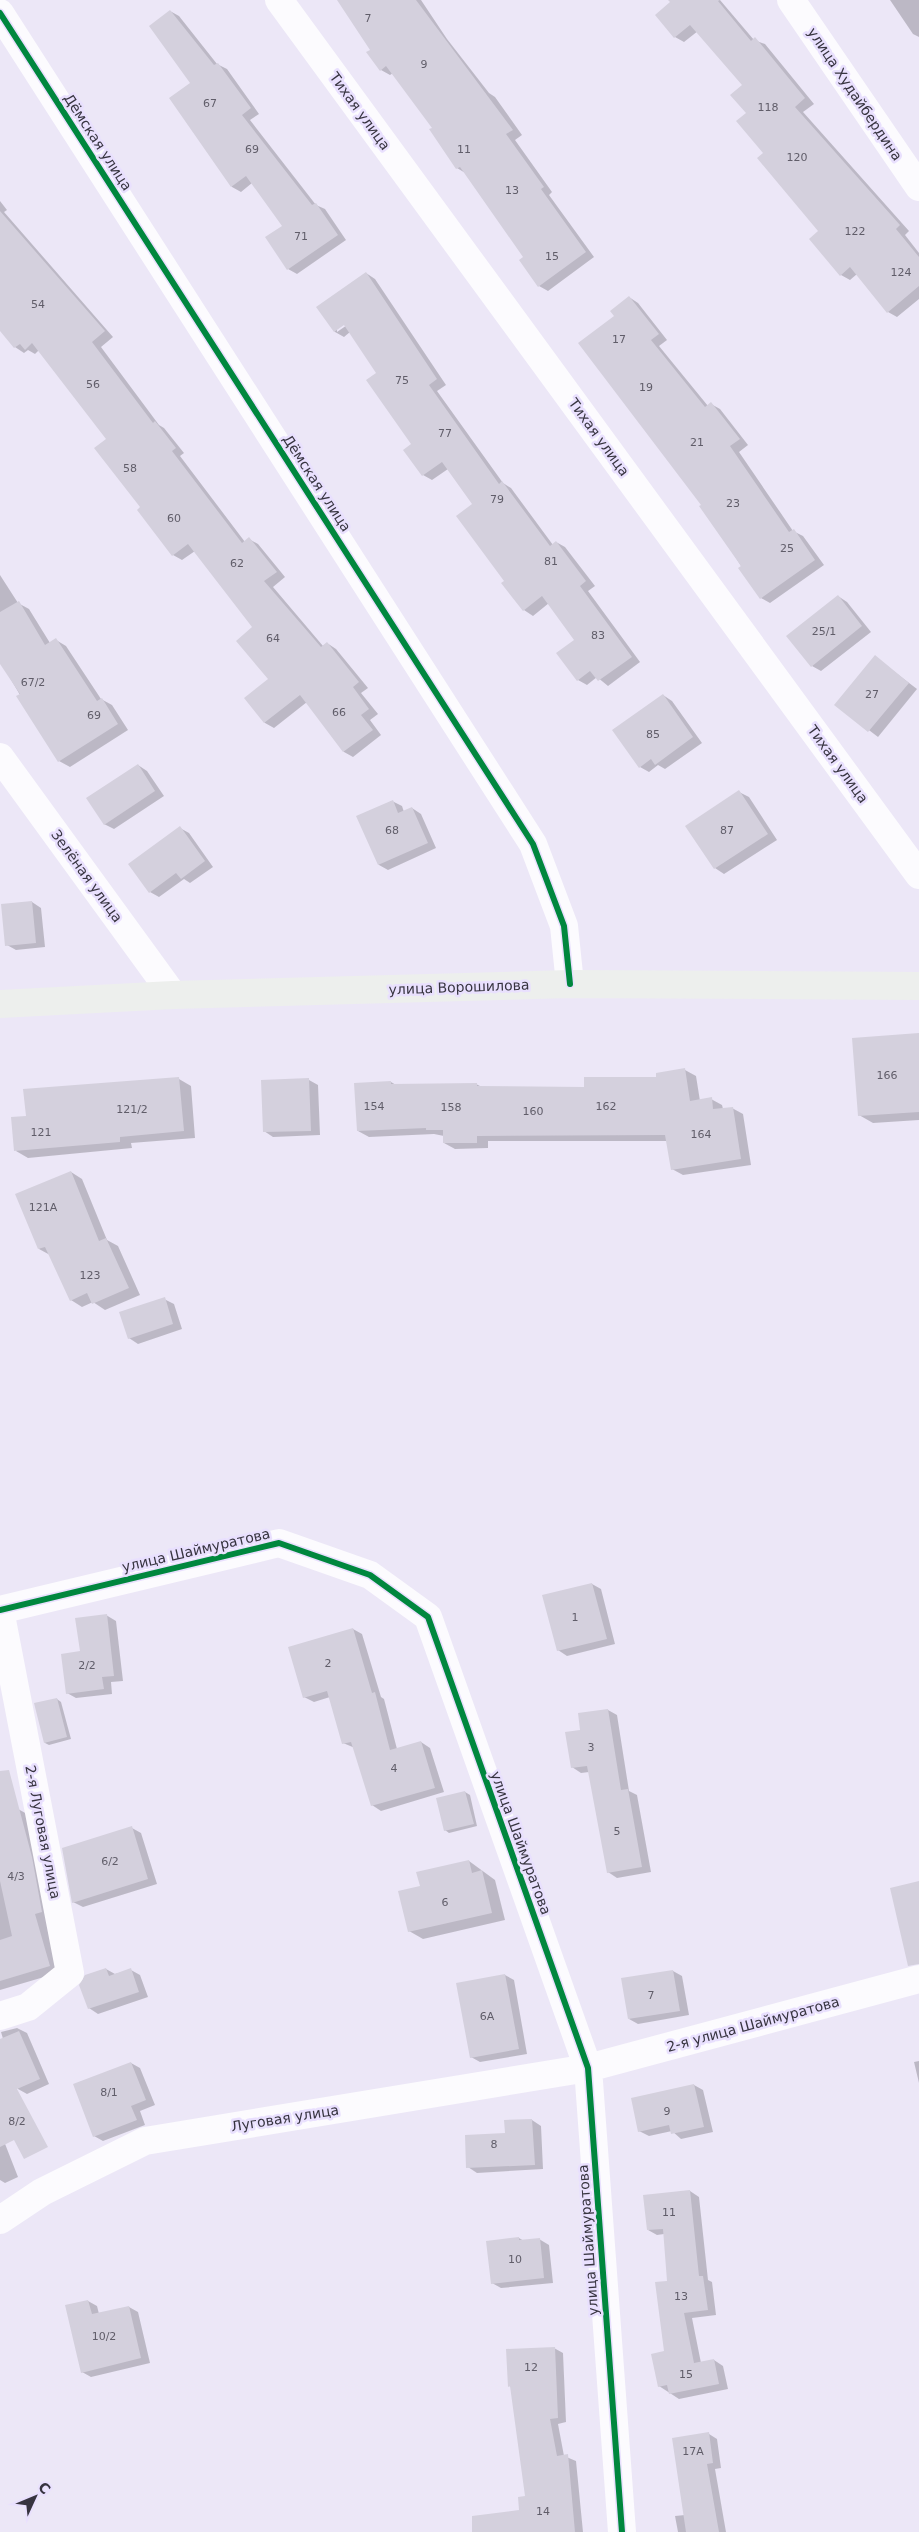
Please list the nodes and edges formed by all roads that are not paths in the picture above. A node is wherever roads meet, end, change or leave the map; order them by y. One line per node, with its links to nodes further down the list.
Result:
1 (279, 0): 6 (street, Тихая улица)
2 (790, 0): 4 (street, улица Худайбердина)
3 (0, 13): 7 (street, Дёмская улица)
4 (919, 187)
5 (0, 757): 9 (street, Зелёная улица)
6 (919, 875)
7 (570, 984): 8 (street, улица Ворошилова); 9 (street, улица Ворошилова)
8 (919, 986)
9 (173, 995): 10 (street, улица Ворошилова)
10 (0, 1004)
11 (0, 1610): 13 (street, 2-я Луговая улица); 14 (street, улица Шаймуратова)
12 (919, 1979): 14 (street, 2-я улица Шаймуратова)
13 (0, 2016)
14 (588, 2068): 15 (street, Луговая улица); 16 (street, улица Шаймуратова)
15 (0, 2220)
16 (622, 2532)

